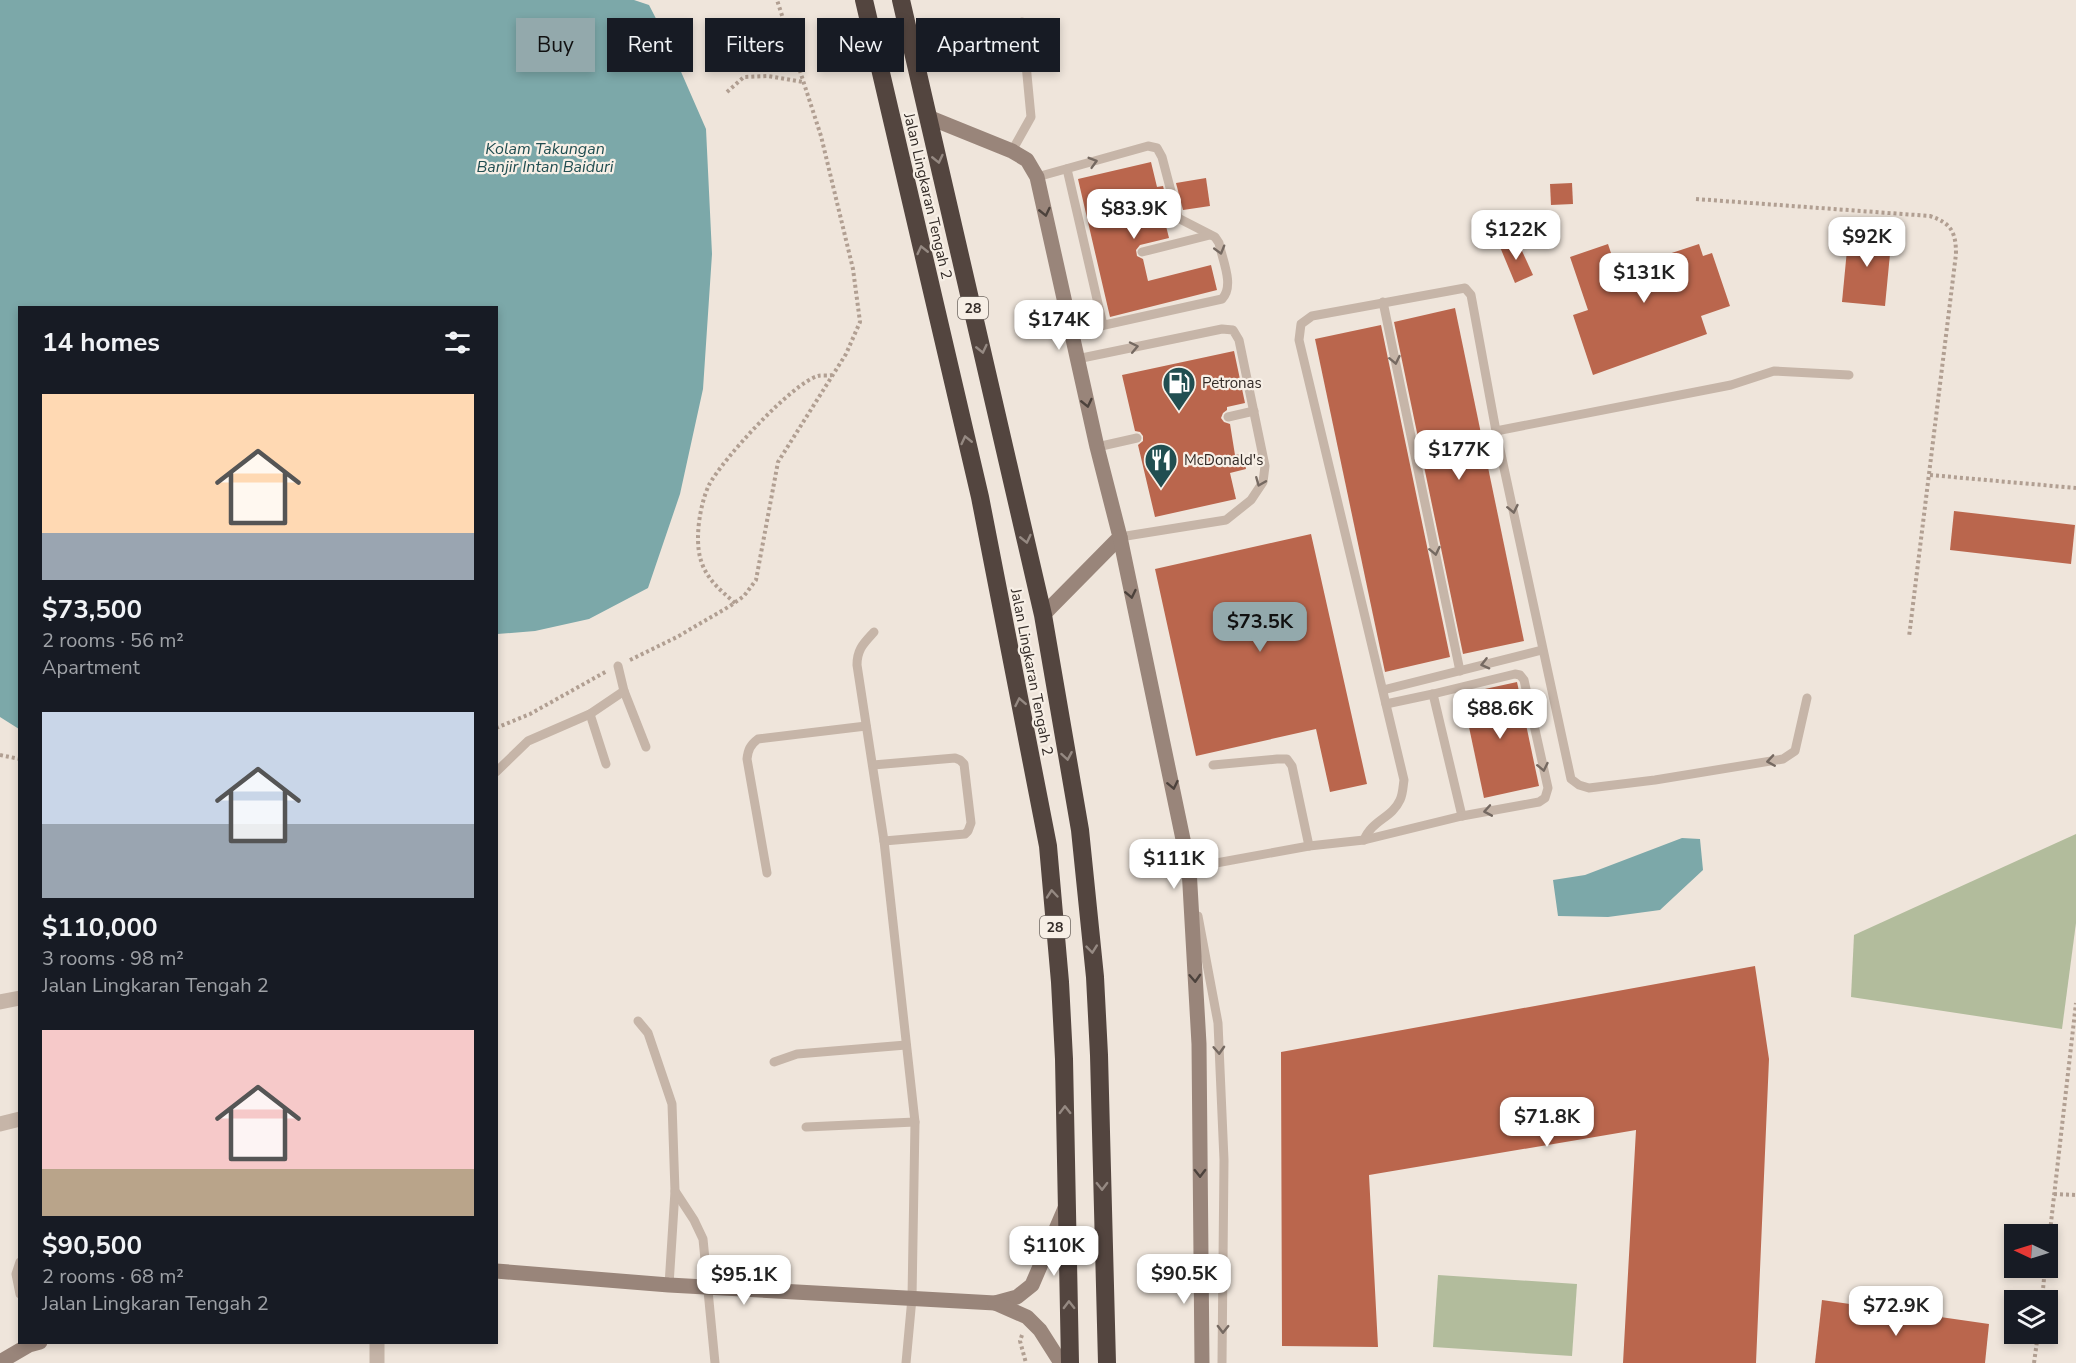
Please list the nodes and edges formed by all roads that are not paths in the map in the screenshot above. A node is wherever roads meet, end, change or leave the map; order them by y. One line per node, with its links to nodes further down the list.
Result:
1 (864, 0): 54 (highway, Jalan Lingkaran Tengah 2 / 28, one-way to 1)
2 (901, 0): 4 (highway, Jalan Lingkaran Tengah 2 / 28)
3 (1026, 72): 5 (lane)
4 (928, 117): 5 (street); 21 (highway, Jalan Lingkaran Tengah 2 / 28, one-way to 21)
5 (1012, 151): 7 (street)
6 (1067, 169): 7 (lane); 8 (lane, one-way to 8); 11 (lane)
7 (1037, 177): 12 (street, one-way to 12)
8 (1210, 235): 9 (lane); 11 (lane, one-way to 11)
9 (1142, 252)
10 (1383, 302): 17 (lane); 25 (lane, one-way to 25); 26 (lane)
11 (1103, 325): 12 (lane)
12 (1072, 332): 13 (street)
13 (1077, 359): 15 (lane, one-way to 15); 19 (street, one-way to 19)
14 (1849, 375): 17 (lane)
15 (1254, 411): 16 (lane); 20 (lane, one-way to 20)
16 (1228, 417)
17 (1496, 431): 23 (lane, one-way to 23)
18 (1137, 438): 19 (lane)
19 (1097, 447): 20 (street)
20 (1120, 537): 21 (street); 42 (street, one-way to 42)
21 (1043, 615): 70 (highway, Jalan Lingkaran Tengah 2 / 28, one-way to 70)
22 (874, 632): 32 (lane)
23 (1542, 650): 25 (lane, one-way to 25); 29 (lane, one-way to 23)
24 (618, 666): 27 (lane)
25 (1460, 671): 26 (lane)
26 (1383, 690): 30 (lane)
27 (624, 691): 31 (lane); 33 (lane)
28 (1433, 694): 30 (lane); 38 (lane); 38 (lane, one-way to 38)
29 (1807, 699)
30 (1386, 704): 39 (lane)
31 (590, 714): 34 (lane); 37 (lane)
32 (866, 726): 35 (lane); 43 (lane)
33 (646, 747)
34 (606, 764)
35 (873, 765): 40 (lane); 40 (lane)
36 (1213, 765): 41 (lane)
37 (498, 770)
38 (1462, 816): 39 (lane)
39 (1364, 840): 41 (lane)
40 (884, 841): 47 (lane)
41 (1309, 846): 42 (lane)
42 (1189, 868): 71 (street, one-way to 71); 72 (lane, one-way to 72)
43 (767, 873)
44 (18, 998): 45 (street)
45 (0, 1002)
46 (638, 1021): 53 (lane)
47 (906, 1044): 48 (lane); 50 (lane)
48 (774, 1062)
49 (18, 1120): 51 (street)
50 (915, 1122): 52 (lane); 60 (lane)
51 (0, 1124)
52 (806, 1127)
53 (675, 1191): 58 (lane); 59 (lane)
54 (1067, 1204): 61 (street); 69 (highway, Jalan Lingkaran Tengah 2 / 28, one-way to 54)
55 (18, 1268): 57 (lane)
56 (498, 1271): 58 (street)
57 (18, 1284)
58 (669, 1285): 59 (street)
59 (708, 1287): 60 (street); 66 (lane)
60 (912, 1298): 61 (street); 67 (lane)
61 (995, 1303): 68 (street)
62 (31, 1344): 64 (street)
63 (377, 1344): 65 (street)
64 (0, 1362)
65 (377, 1363)
66 (715, 1363)
67 (906, 1363)
68 (1061, 1363)
69 (1070, 1363)
70 (1107, 1363)
71 (1202, 1363)
72 (1222, 1363)

